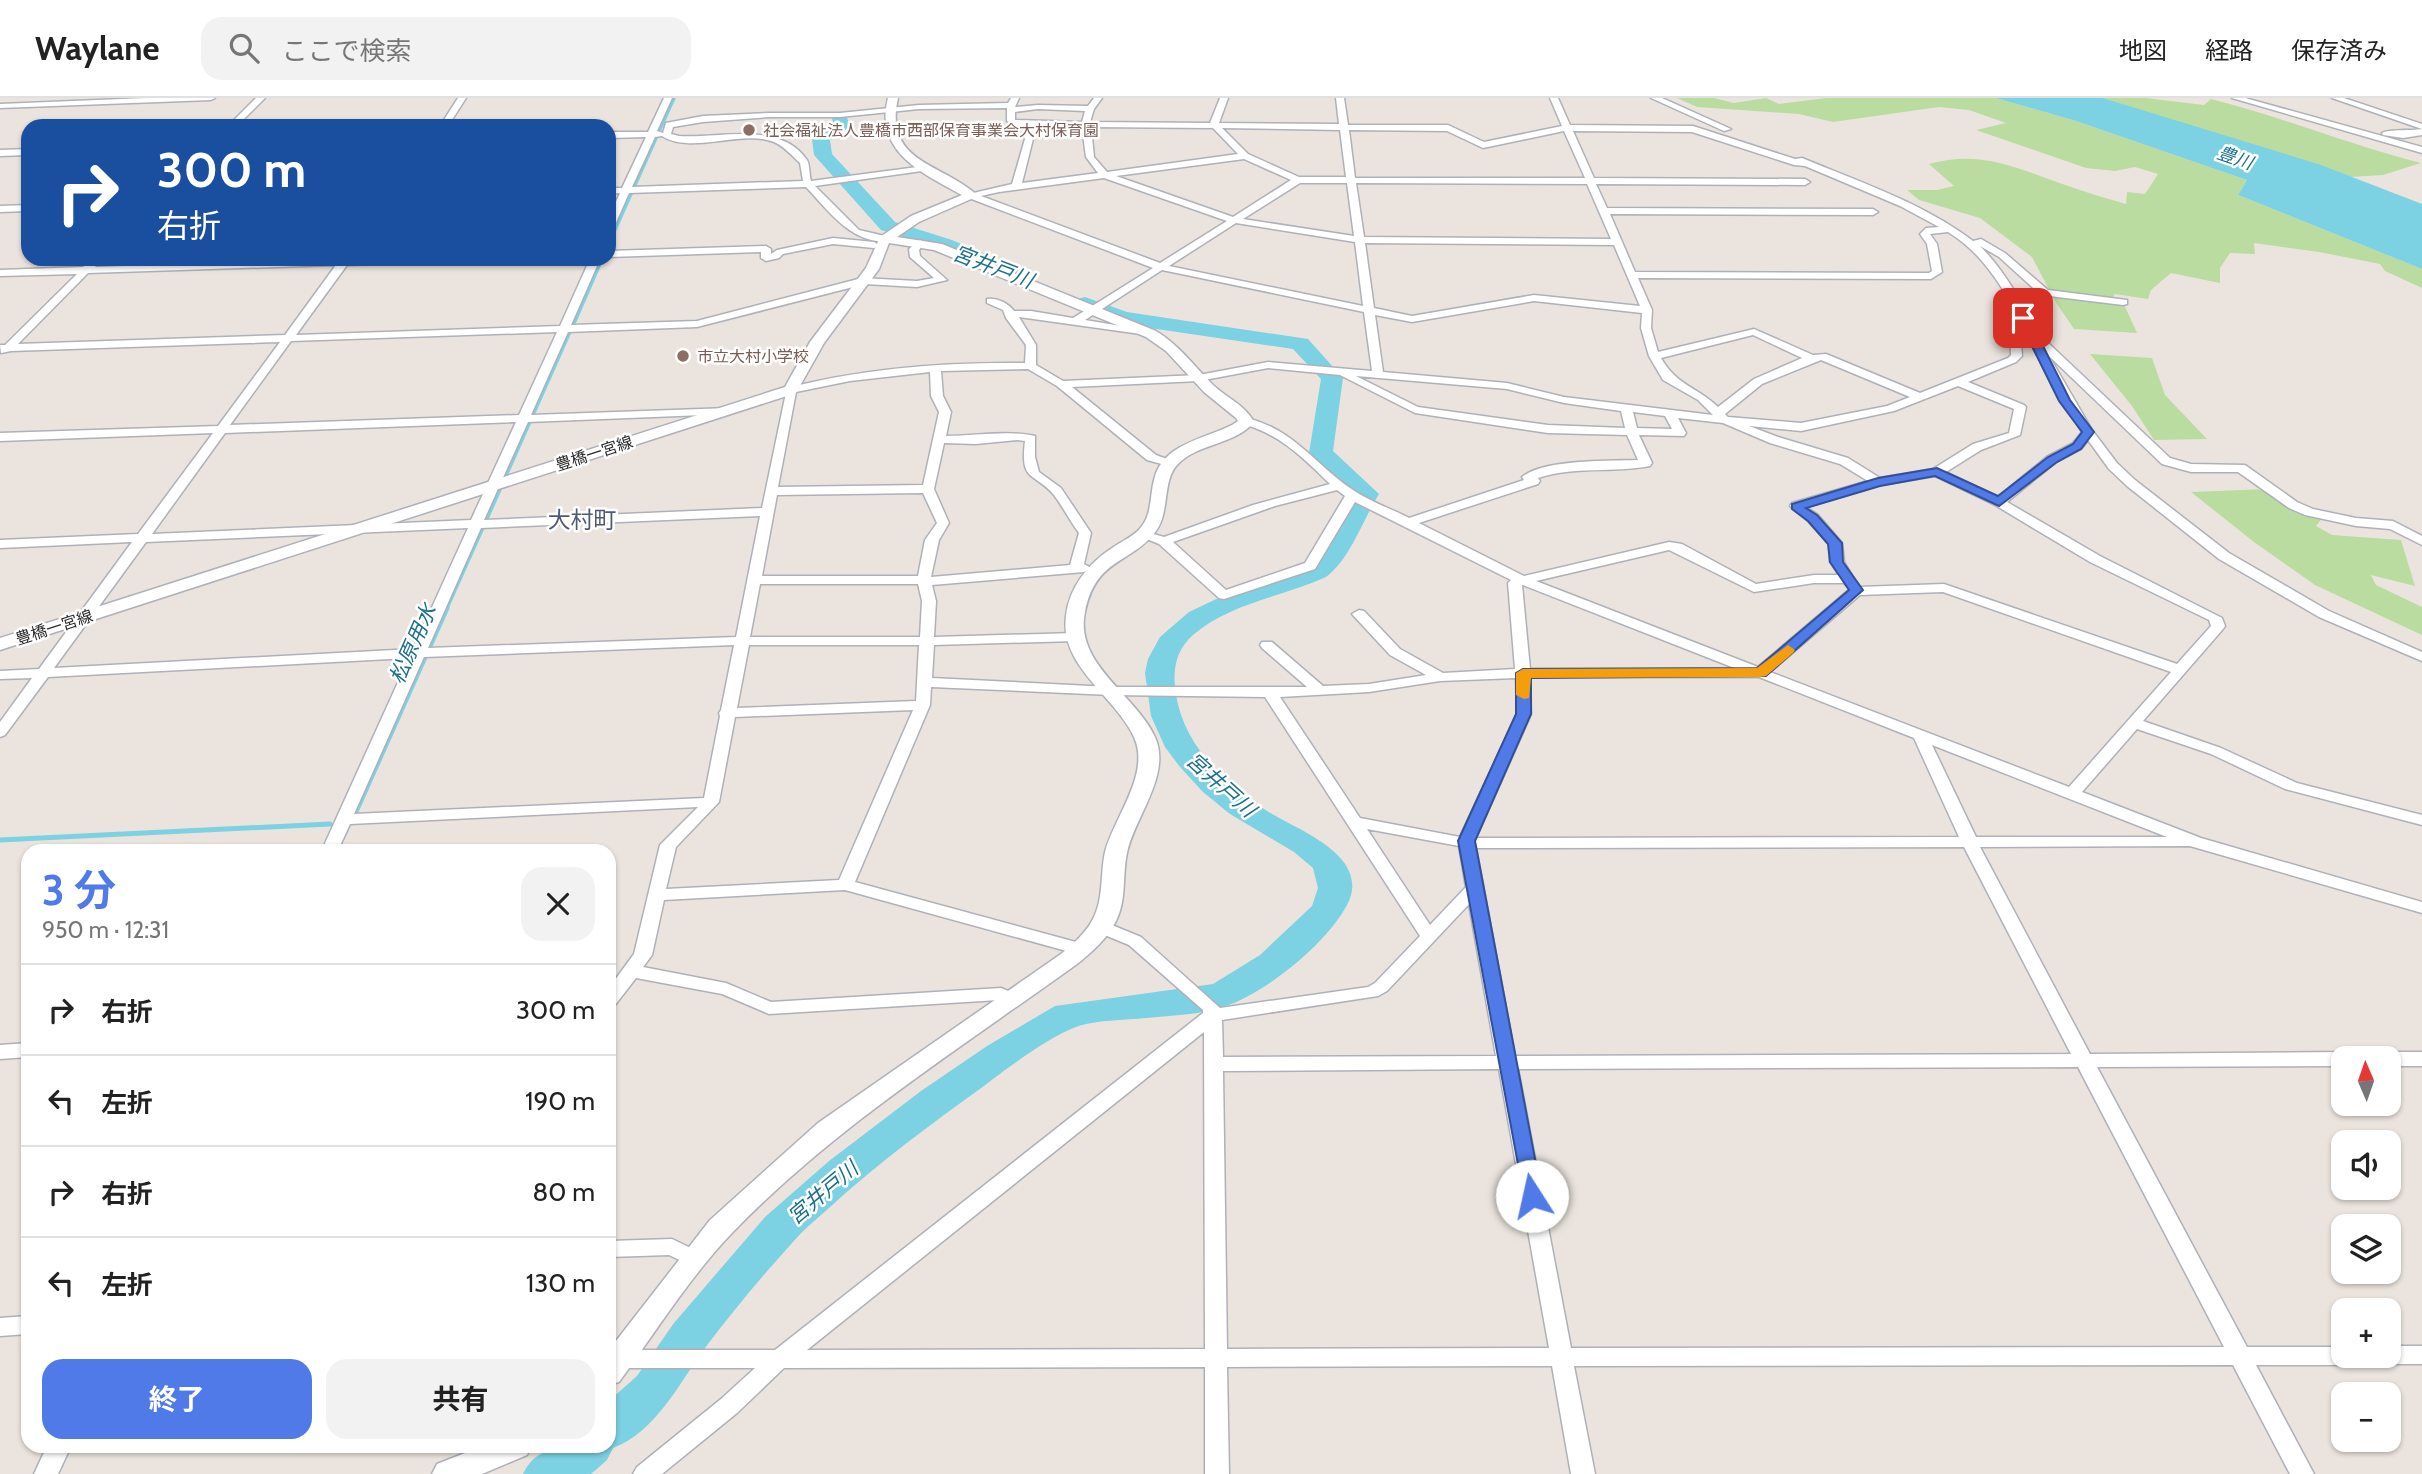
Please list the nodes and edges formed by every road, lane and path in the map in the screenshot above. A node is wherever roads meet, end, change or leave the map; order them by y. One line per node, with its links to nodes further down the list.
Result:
1 (15, 98): 16 (street)
2 (211, 98): 16 (street)
3 (261, 98): 19 (street)
4 (463, 98): 20 (street)
5 (668, 98): 27 (street)
6 (893, 98): 18 (street)
7 (1098, 98): 17 (street)
8 (1224, 98): 23 (street)
9 (1340, 98): 24 (street)
10 (1554, 98): 25 (street)
11 (1655, 98): 33 (street)
12 (2236, 98): 15 (street)
13 (2336, 98): 26 (street)
14 (1013, 105): 17 (street); 18 (street); 22 (street)
15 (2262, 105): 26 (street); 29 (street)
16 (2, 107)
17 (1090, 109): 21 (street)
18 (887, 111): 27 (street); 34 (street)
19 (239, 119)
20 (449, 119)
21 (1086, 123): 22 (street); 23 (street); 35 (street)
22 (1023, 124): 41 (street)
23 (1214, 125): 24 (street); 32 (street)
24 (1345, 128): 25 (street); 37 (street)
25 (1567, 128): 33 (street); 38 (street)
26 (2422, 129)
27 (658, 134): 28 (street); 40 (street); 42 (street)
28 (616, 135)
29 (2422, 150)
30 (21, 152): 31 (street)
31 (0, 153)
32 (1245, 156): 35 (street); 36 (street)
33 (1806, 163): 51 (street)
34 (922, 168): 40 (street); 44 (street)
35 (1105, 175): 41 (street); 50 (street)
36 (1298, 180): 37 (street); 50 (street)
37 (1351, 180): 38 (street); 53 (street)
38 (1591, 181): 39 (street); 47 (street)
39 (1805, 181)
40 (808, 184): 42 (street); 52 (street)
41 (1016, 187): 44 (street)
42 (630, 190): 43 (street); 49 (street)
43 (616, 191)
44 (972, 196): 52 (street); 61 (street)
45 (21, 208): 46 (street)
46 (0, 209)
47 (1604, 211): 48 (street); 54 (street)
48 (1872, 212)
49 (616, 215)
50 (1233, 220): 53 (street); 61 (street)
51 (1947, 229): 64 (street); 67 (street); 68 (street)
52 (891, 236): 55 (street); 56 (street); 65 (street)
53 (1359, 240): 54 (street); 71 (street)
54 (1617, 242): 64 (street)
55 (920, 243): 65 (street); 70 (street)
56 (616, 254)
57 (91, 266): 62 (street)
58 (216, 266): 62 (street)
59 (341, 266): 75 (street)
60 (592, 266): 73 (street)
61 (1160, 267): 70 (street); 71 (street)
62 (86, 271): 63 (street); 76 (street)
63 (0, 273)
64 (1632, 275): 69 (street)
65 (862, 282): 73 (street); 86 (street)
66 (991, 301): 72 (street)
67 (2014, 302): 74 (street); 84 (street)
68 (2123, 302)
69 (1647, 310): 71 (street); 77 (street)
70 (1090, 311): 72 (street); 83 (street)
71 (1369, 311): 82 (street)
72 (1011, 318): 79 (street)
73 (569, 328): 75 (street); 91 (street)
74 (2033, 335): 95 (street); 115 (street)
75 (288, 338): 76 (street); 94 (street)
76 (3, 351)
77 (1654, 356): 78 (street); 92 (street)
78 (1811, 358): 87 (street); 92 (street)
79 (1030, 366): 80 (street); 85 (street)
80 (934, 368): 86 (street); 98 (street)
81 (1333, 371): 82 (street); 83 (street); 96 (street)
82 (1378, 374): 88 (street)
83 (1199, 378): 85 (street); 93 (street)
84 (1958, 382): 87 (street); 100 (street)
85 (1061, 384): 99 (street)
86 (791, 390): 89 (street, 豊橋一宮線); 105 (street)
87 (1920, 397): 92 (street)
88 (1626, 408): 90 (street); 96 (street)
89 (729, 411): 91 (street); 102 (street, 豊橋一宮線)
90 (1670, 414): 92 (street); 96 (street)
91 (529, 417): 94 (street); 102 (street)
92 (1721, 417): 101 (street)
93 (1247, 422): 99 (street); 103 (street)
94 (222, 429): 97 (street); 113 (street)
95 (2088, 432): 107 (street); 130 (street)
96 (1632, 433): 110 (street)
97 (0, 438)
98 (939, 439): 104 (street); 117 (street)
99 (1169, 462): 112 (street)
100 (1937, 472): 101 (street); 107 (street)
101 (1878, 482): 121 (street)
102 (494, 485): 109 (street); 111 (street, 豊橋一宮線)
103 (1338, 485): 106 (street); 114 (street)
104 (928, 489): 105 (street); 120 (street)
105 (772, 491): 108 (street)
106 (1358, 499): 110 (street); 114 (street)
107 (1999, 502): 131 (street)
108 (767, 512): 109 (street); 118 (street)
109 (483, 523): 111 (street); 129 (street)
110 (1408, 523): 119 (street)
111 (358, 530): 113 (street); 123 (street, 豊橋一宮線)
112 (1143, 535): 114 (street); 117 (street)
113 (143, 539): 116 (street); 123 (street)
114 (1164, 541)
115 (2422, 541)
116 (0, 544)
117 (1086, 568): 120 (street); 124 (street)
118 (755, 580): 120 (street); 126 (street)
119 (1522, 580): 121 (street); 133 (street); 134 (street)
120 (924, 581): 125 (street)
121 (1853, 585): 131 (street); 134 (street)
122 (1359, 614): 136 (street)
123 (83, 618): 127 (street, 豊橋一宮線); 132 (street)
124 (1075, 637): 125 (street); 139 (street)
125 (928, 640): 126 (street); 137 (street)
126 (741, 641): 129 (street); 142 (street)
127 (0, 644)
128 (1267, 645): 138 (street)
129 (424, 653): 132 (street); 148 (street)
130 (2422, 657)
131 (2180, 670): 143 (street)
132 (42, 673): 135 (street); 144 (street)
133 (1523, 673): 134 (street); 136 (street); 152 (street)
134 (1760, 673): 145 (street)
135 (0, 675)
136 (1440, 677): 138 (street)
137 (926, 682): 139 (street); 141 (street)
138 (1318, 689): 140 (street)
139 (1111, 691): 140 (street); 159 (street)
140 (1270, 693): 150 (street)
141 (923, 705): 142 (street); 155 (street)
142 (726, 713): 147 (street)
143 (2134, 723): 146 (street); 149 (street)
144 (0, 732)
145 (1920, 735): 146 (street); 153 (street)
146 (2072, 794): 151 (street)
147 (711, 802): 148 (street); 157 (street)
148 (344, 819): 154 (street)
149 (2422, 820)
150 (1354, 822): 152 (street); 160 (street)
151 (2195, 842): 153 (street); 158 (street)
152 (1467, 843): 153 (street); 156 (street)
153 (1970, 843): 171 (street)
154 (333, 844)
155 (845, 885): 157 (street); 161 (street)
156 (1475, 888): 160 (street); 172 (street)
157 (658, 895): 162 (street)
158 (2422, 908)
159 (1101, 927): 161 (street); 165 (street)
160 (1429, 936): 165 (street)
161 (1081, 949): 164 (street)
162 (632, 971): 163 (street); 164 (street)
163 (616, 992)
164 (1012, 999): 175 (street)
165 (1212, 1011): 173 (street); 184 (street)
166 (21, 1050): 167 (street)
167 (0, 1052)
168 (2331, 1059): 171 (street)
169 (2401, 1059): 170 (street)
170 (2422, 1059)
171 (2085, 1060): 172 (street); 180 (street)
172 (1507, 1063): 173 (street); 183 (street)
173 (1213, 1064): 182 (street)
174 (616, 1248): 175 (street)
175 (694, 1259): 185 (street)
176 (21, 1326): 177 (street)
177 (0, 1327)
178 (2401, 1355): 179 (street)
179 (2422, 1355)
180 (2240, 1356): 181 (street); 183 (street); 194 (street)
181 (2331, 1356)
182 (1217, 1357): 183 (street); 184 (street); 192 (street)
183 (1562, 1357): 193 (street)
184 (779, 1359): 186 (street); 191 (street)
185 (616, 1365)
186 (616, 1366)
187 (56, 1453): 189 (street)
188 (499, 1453): 190 (street)
189 (46, 1474)
190 (448, 1474)
191 (646, 1474)
192 (1217, 1474)
193 (1583, 1474)
194 (2302, 1474)

